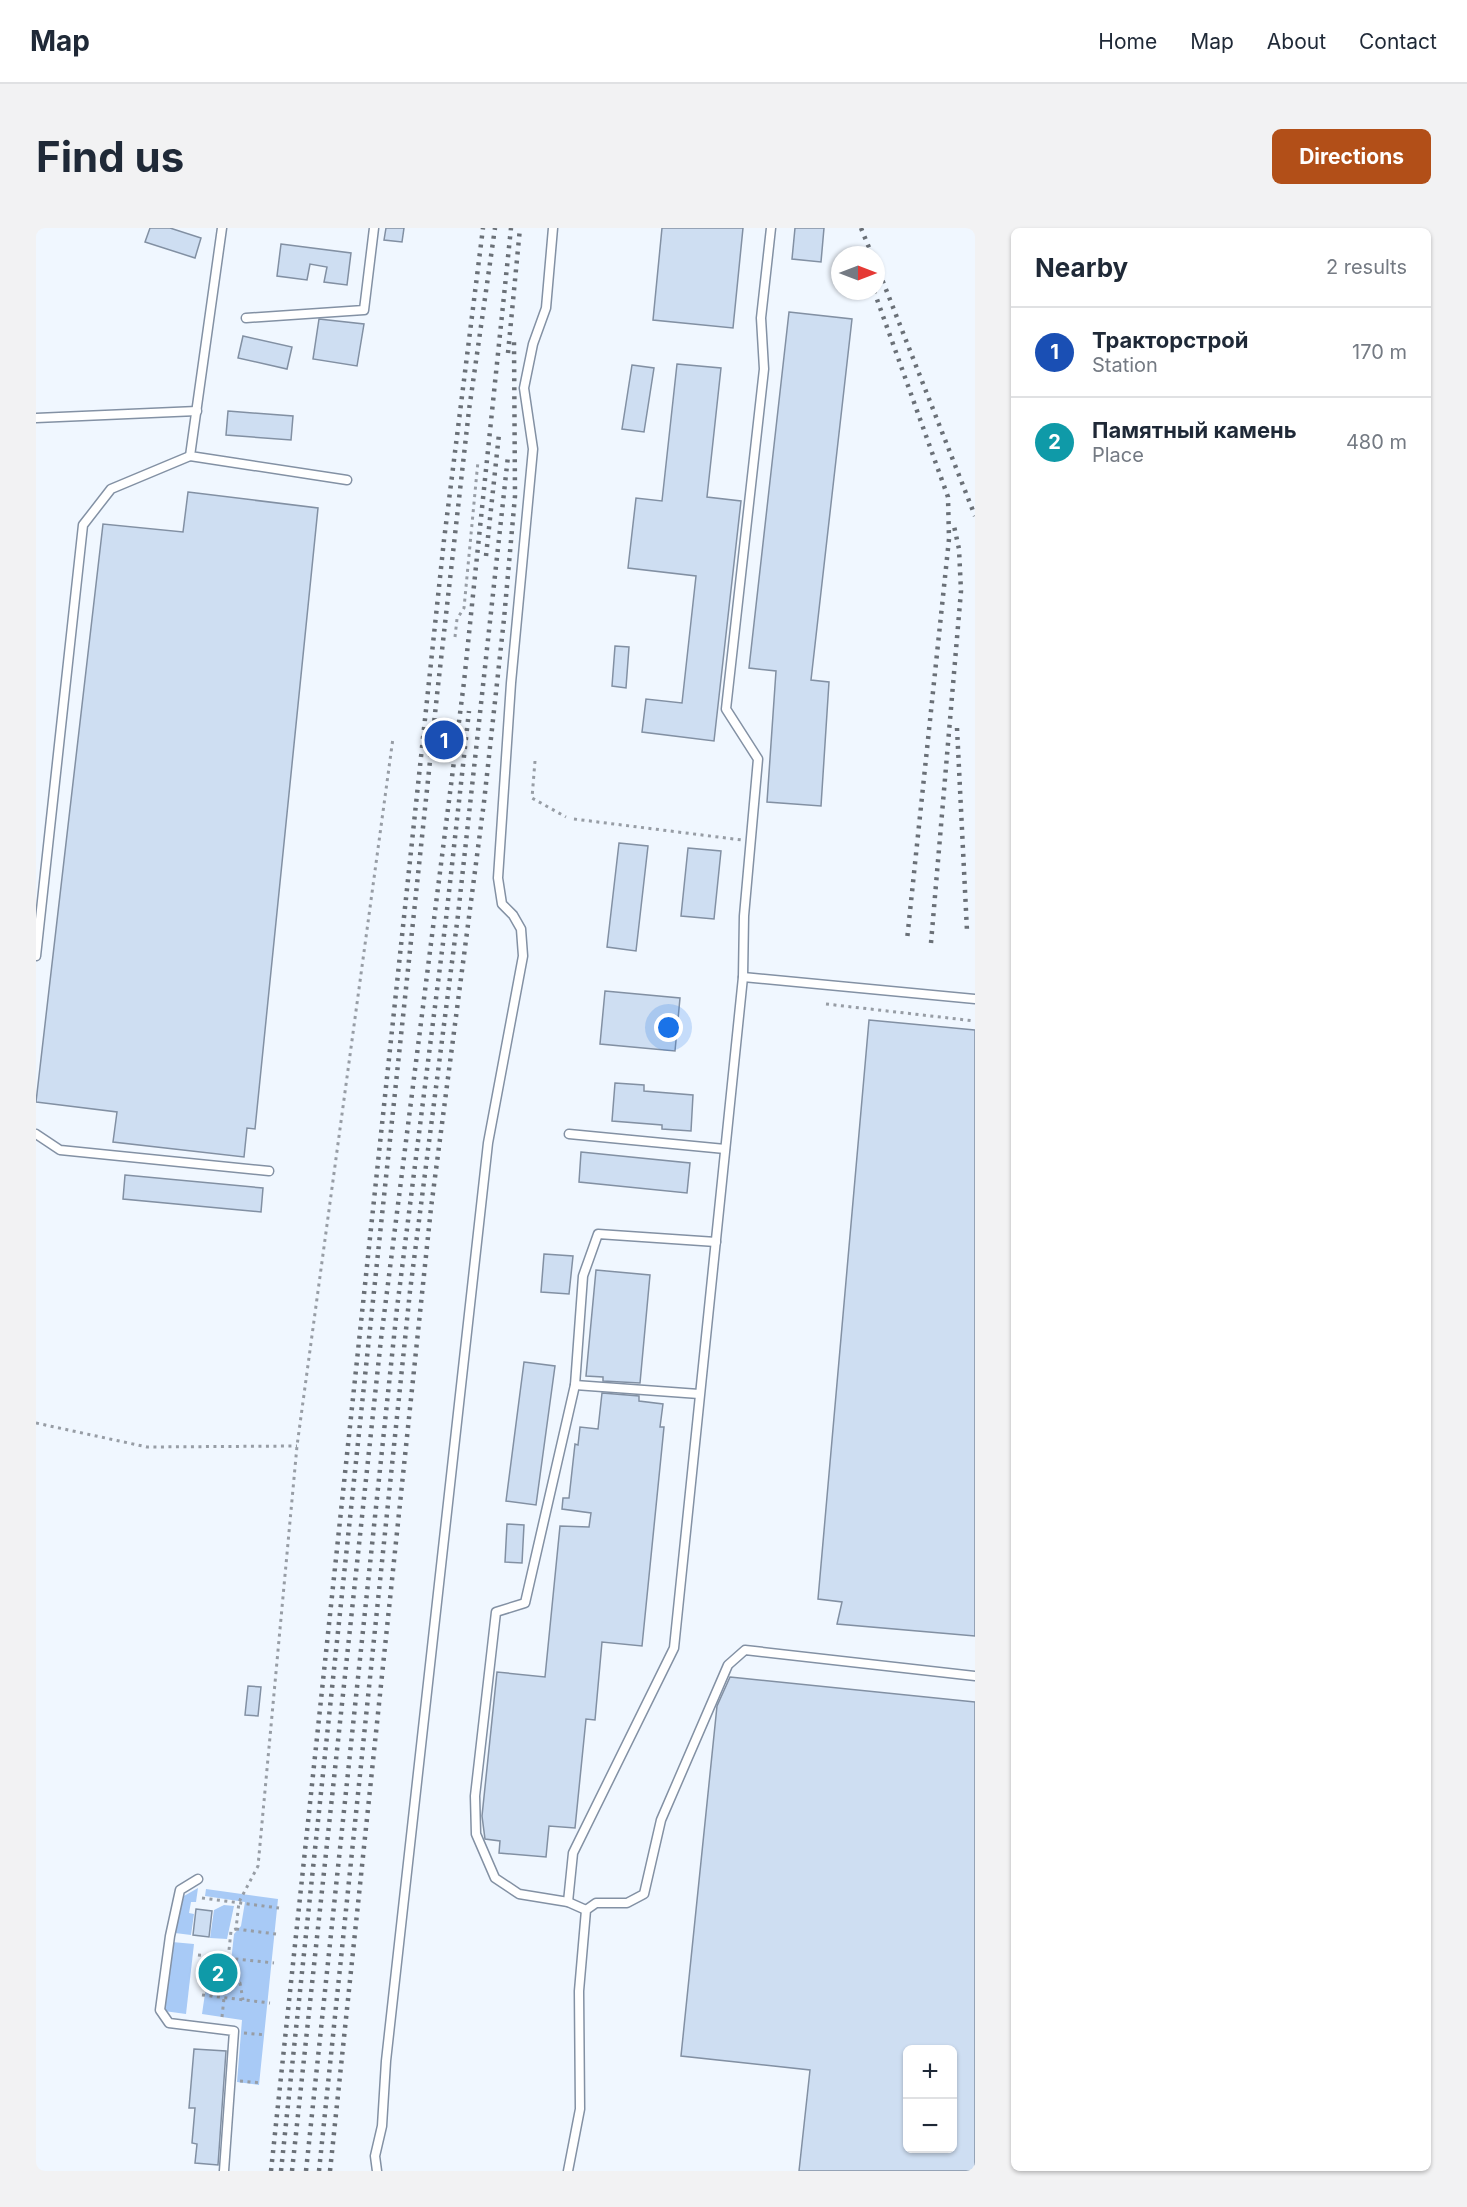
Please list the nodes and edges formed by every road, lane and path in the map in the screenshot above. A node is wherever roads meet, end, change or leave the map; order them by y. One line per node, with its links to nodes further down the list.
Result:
1 (222, 228): 6 (lane)
2 (374, 228): 5 (lane)
3 (553, 228): 54 (lane)
4 (771, 228): 16 (lane)
5 (246, 318)
6 (197, 411): 7 (lane); 8 (lane)
7 (36, 418)
8 (190, 456): 10 (lane); 17 (lane)
9 (478, 461): 11 (path)
10 (346, 480)
11 (455, 637)
12 (393, 738): 30 (path)
13 (535, 761): 14 (path)
14 (566, 818)
15 (574, 819): 16 (path)
16 (753, 841): 18 (lane)
17 (36, 956)
18 (743, 976): 19 (lane); 24 (lane)
19 (975, 999)
20 (826, 1004): 21 (path)
21 (975, 1021)
22 (36, 1134): 25 (lane)
23 (569, 1134): 24 (lane)
24 (724, 1149): 26 (lane)
25 (268, 1171)
26 (716, 1242): 27 (lane); 28 (lane)
27 (575, 1385): 28 (lane); 35 (lane)
28 (699, 1394): 35 (lane)
29 (36, 1423): 30 (path)
30 (297, 1446): 34 (path)
31 (975, 1676): 37 (lane)
32 (198, 1879): 53 (lane)
33 (202, 1898): 34 (path)
34 (239, 1902): 36 (path); 38 (path)
35 (568, 1902): 37 (lane)
36 (279, 1908)
37 (586, 1910): 55 (lane)
38 (236, 1929): 39 (path); 41 (path)
39 (276, 1934)
40 (198, 1955): 41 (path)
41 (228, 1959): 42 (path); 43 (path)
42 (274, 1963)
43 (226, 1977): 45 (path); 46 (path)
44 (202, 1995): 45 (path)
45 (224, 1998): 46 (path); 48 (path)
46 (243, 2000): 47 (path)
47 (270, 2003)
48 (222, 2017)
49 (239, 2033): 50 (path)
50 (266, 2035)
51 (251, 2082): 52 (path)
52 (262, 2083)
53 (224, 2171)
54 (377, 2171)
55 (568, 2171)

